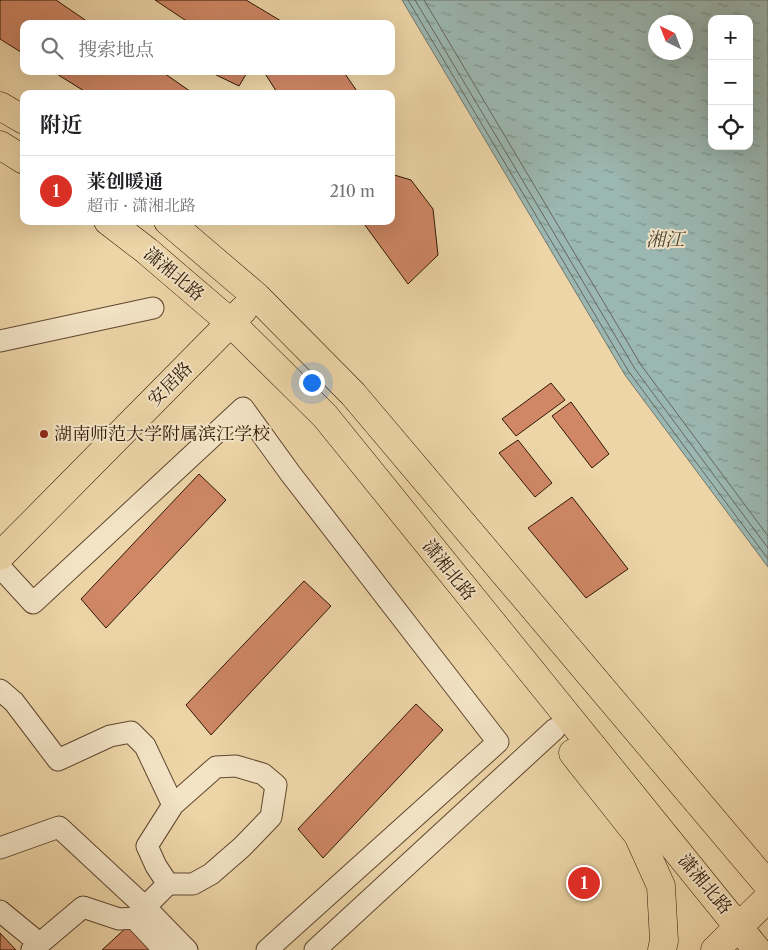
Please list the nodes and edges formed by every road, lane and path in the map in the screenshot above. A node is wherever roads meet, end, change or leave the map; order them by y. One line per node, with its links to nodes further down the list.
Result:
1 (0, 106): 2 (main road)
2 (20, 118)
3 (0, 145): 4 (main road)
4 (20, 158)
5 (113, 225): 9 (main road, 潇湘北路)
6 (173, 225): 7 (main road, 潇湘北路)
7 (257, 297): 9 (main road, 安居路); 19 (main road, 潇湘北路)
8 (153, 308): 10 (street)
9 (231, 323): 11 (main road, 安居路); 13 (main road, 潇湘北路)
10 (0, 341)
11 (0, 556)
12 (0, 567): 27 (street)
13 (450, 572): 15 (main road); 23 (main road, 潇湘北路)
14 (0, 690): 16 (street)
15 (555, 729): 28 (street); 29 (main road)
16 (173, 805): 18 (street); 18 (street)
17 (0, 848): 21 (street)
18 (168, 884): 21 (street)
19 (768, 885)
20 (768, 898): 23 (main road)
21 (145, 907): 26 (street)
22 (0, 911): 24 (street)
23 (739, 925): 30 (main road); 31 (main road, 潇湘北路)
24 (32, 950): 25 (street)
25 (164, 950)
26 (187, 950)
27 (267, 950)
28 (315, 950)
29 (662, 950)
30 (715, 950)
31 (757, 950)

